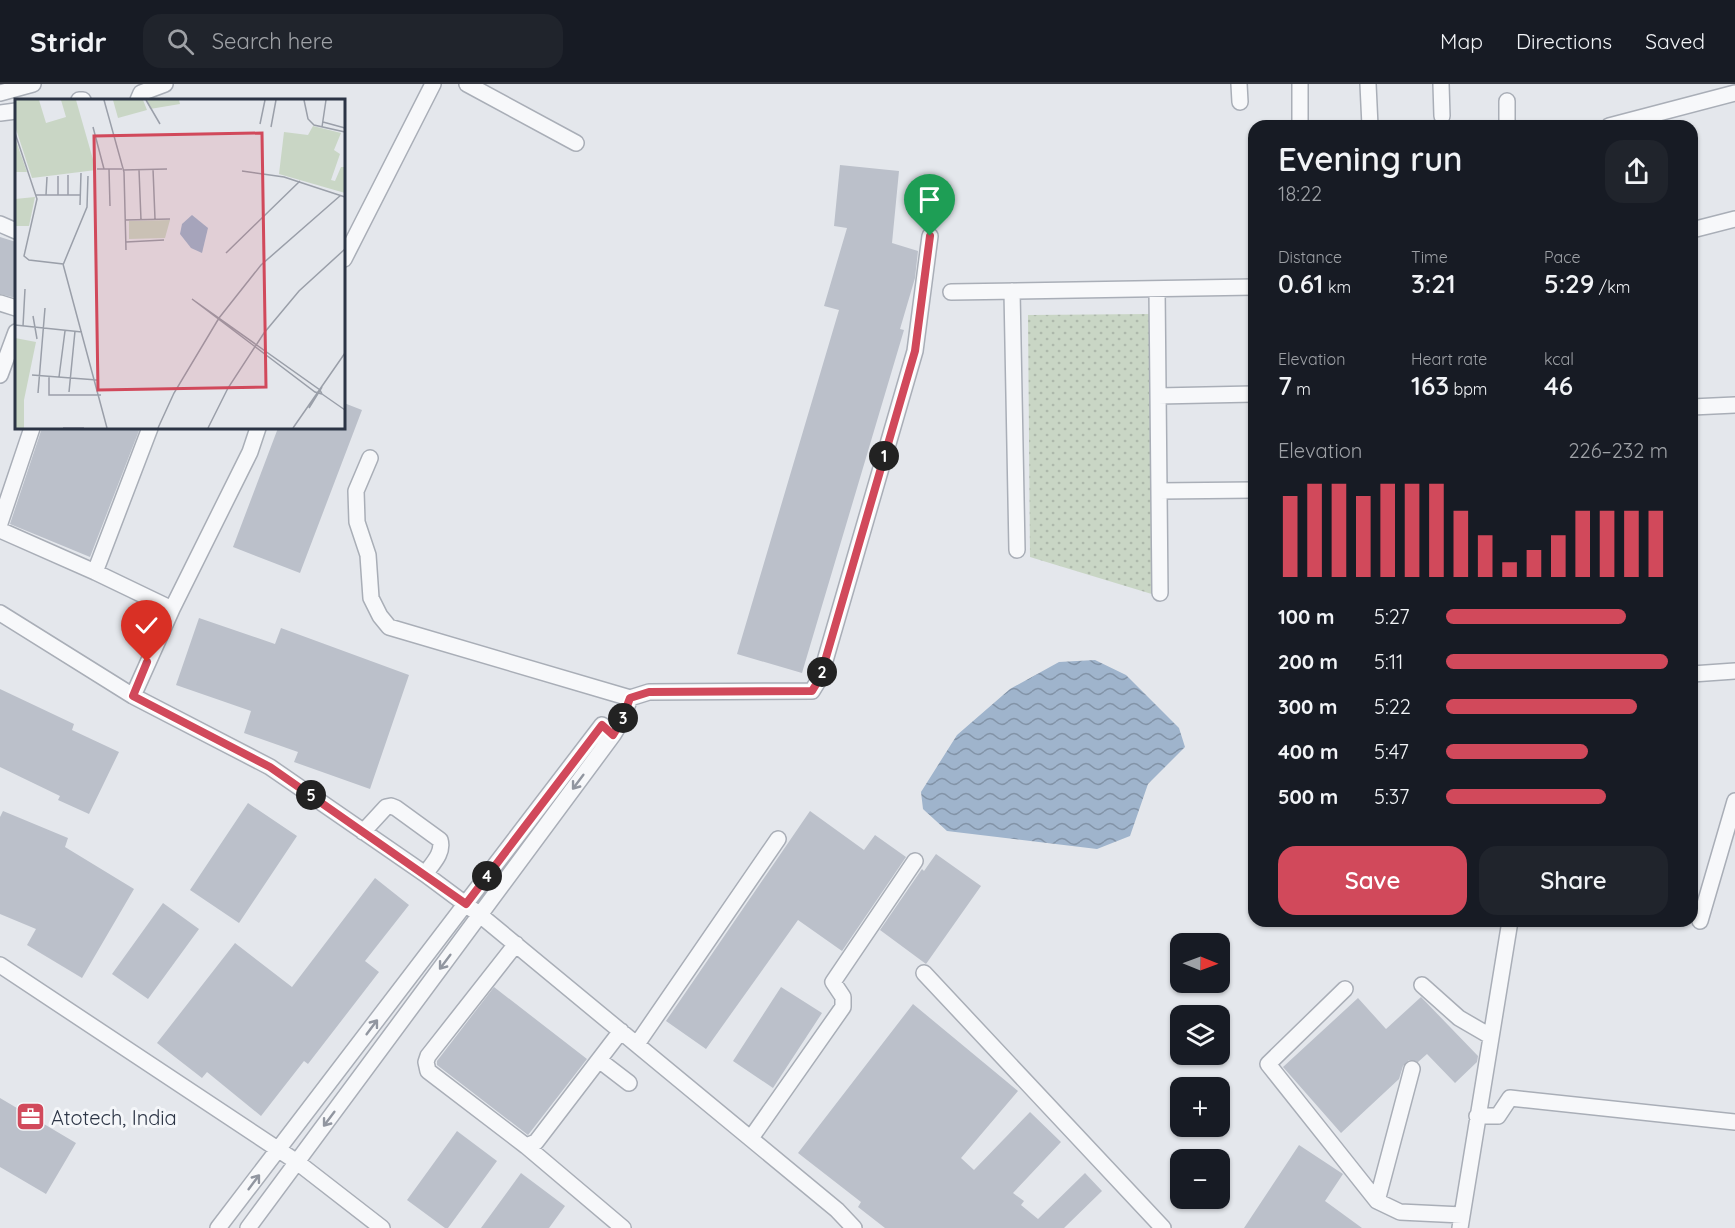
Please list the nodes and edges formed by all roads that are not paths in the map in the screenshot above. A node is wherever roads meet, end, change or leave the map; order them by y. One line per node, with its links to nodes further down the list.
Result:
1 (33, 84): 9 (street)
2 (165, 84): 11 (street)
3 (433, 84): 27 (street)
4 (467, 84): 21 (street)
5 (1239, 84): 13 (street)
6 (1300, 84): 17 (street)
7 (1368, 84): 18 (street)
8 (1441, 84): 16 (street)
9 (0, 93)
10 (1735, 93): 20 (street)
11 (138, 99)
12 (1507, 101): 19 (street)
13 (1240, 102)
14 (15, 111): 15 (street)
15 (0, 113)
16 (1443, 116)
17 (1300, 120)
18 (1371, 120)
19 (1507, 120)
20 (1632, 120)
21 (576, 143)
22 (1735, 219): 24 (street)
23 (0, 224): 25 (street)
24 (1698, 228)
25 (15, 231)
26 (930, 236): 56 (street)
27 (345, 257)
28 (1248, 287): 29 (street)
29 (1157, 289): 30 (street); 37 (street)
30 (1012, 291): 31 (street); 48 (street)
31 (951, 292)
32 (0, 303): 33 (street)
33 (15, 308)
34 (15, 334): 35 (street)
35 (1, 369)
36 (1248, 394): 37 (street)
37 (1158, 396): 45 (street)
38 (1735, 405): 39 (street)
39 (1698, 407)
40 (32, 429): 46 (street)
41 (150, 429): 49 (street)
42 (258, 429): 51 (street)
43 (370, 458): 56 (street)
44 (1248, 490): 45 (street)
45 (1159, 491): 50 (street)
46 (0, 523)
47 (0, 530): 49 (street)
48 (1017, 550)
49 (95, 572): 51 (street)
50 (1160, 593)
51 (172, 609): 55 (street)
52 (0, 613): 55 (street)
53 (1735, 671): 54 (street)
54 (1698, 674)
55 (133, 696): 59 (street)
56 (630, 698): 57 (street)
57 (608, 730): 63 (street); 64 (street, one-way to 64)
58 (1735, 801): 65 (street)
59 (363, 832): 62 (street); 62 (street)
60 (778, 839): 74 (street)
61 (915, 861): 80 (street)
62 (425, 874): 63 (street)
63 (466, 904): 64 (street); 82 (street, one-way to 63)
64 (480, 915): 67 (street); 83 (street, one-way to 83)
65 (1700, 921)
66 (1508, 927): 73 (street)
67 (516, 945): 72 (street); 81 (street)
68 (0, 965): 82 (street)
69 (924, 973): 91 (street)
70 (1422, 984): 73 (street)
71 (1345, 989): 84 (street)
72 (621, 1031): 74 (street); 75 (street)
73 (1490, 1036): 78 (street)
74 (637, 1044): 80 (street)
75 (599, 1060): 77 (street); 81 (street)
76 (1412, 1069): 84 (street)
77 (629, 1083)
78 (1477, 1116): 79 (street); 85 (street)
79 (1735, 1122)
80 (751, 1138): 90 (street)
81 (526, 1146): 89 (street)
82 (278, 1150): 83 (street); 86 (street, one-way to 82)
83 (297, 1162): 87 (street); 88 (street)
84 (1377, 1202): 85 (street)
85 (1461, 1222)
86 (218, 1228)
87 (248, 1228)
88 (382, 1228)
89 (623, 1228)
90 (854, 1228)
91 (1163, 1228)

